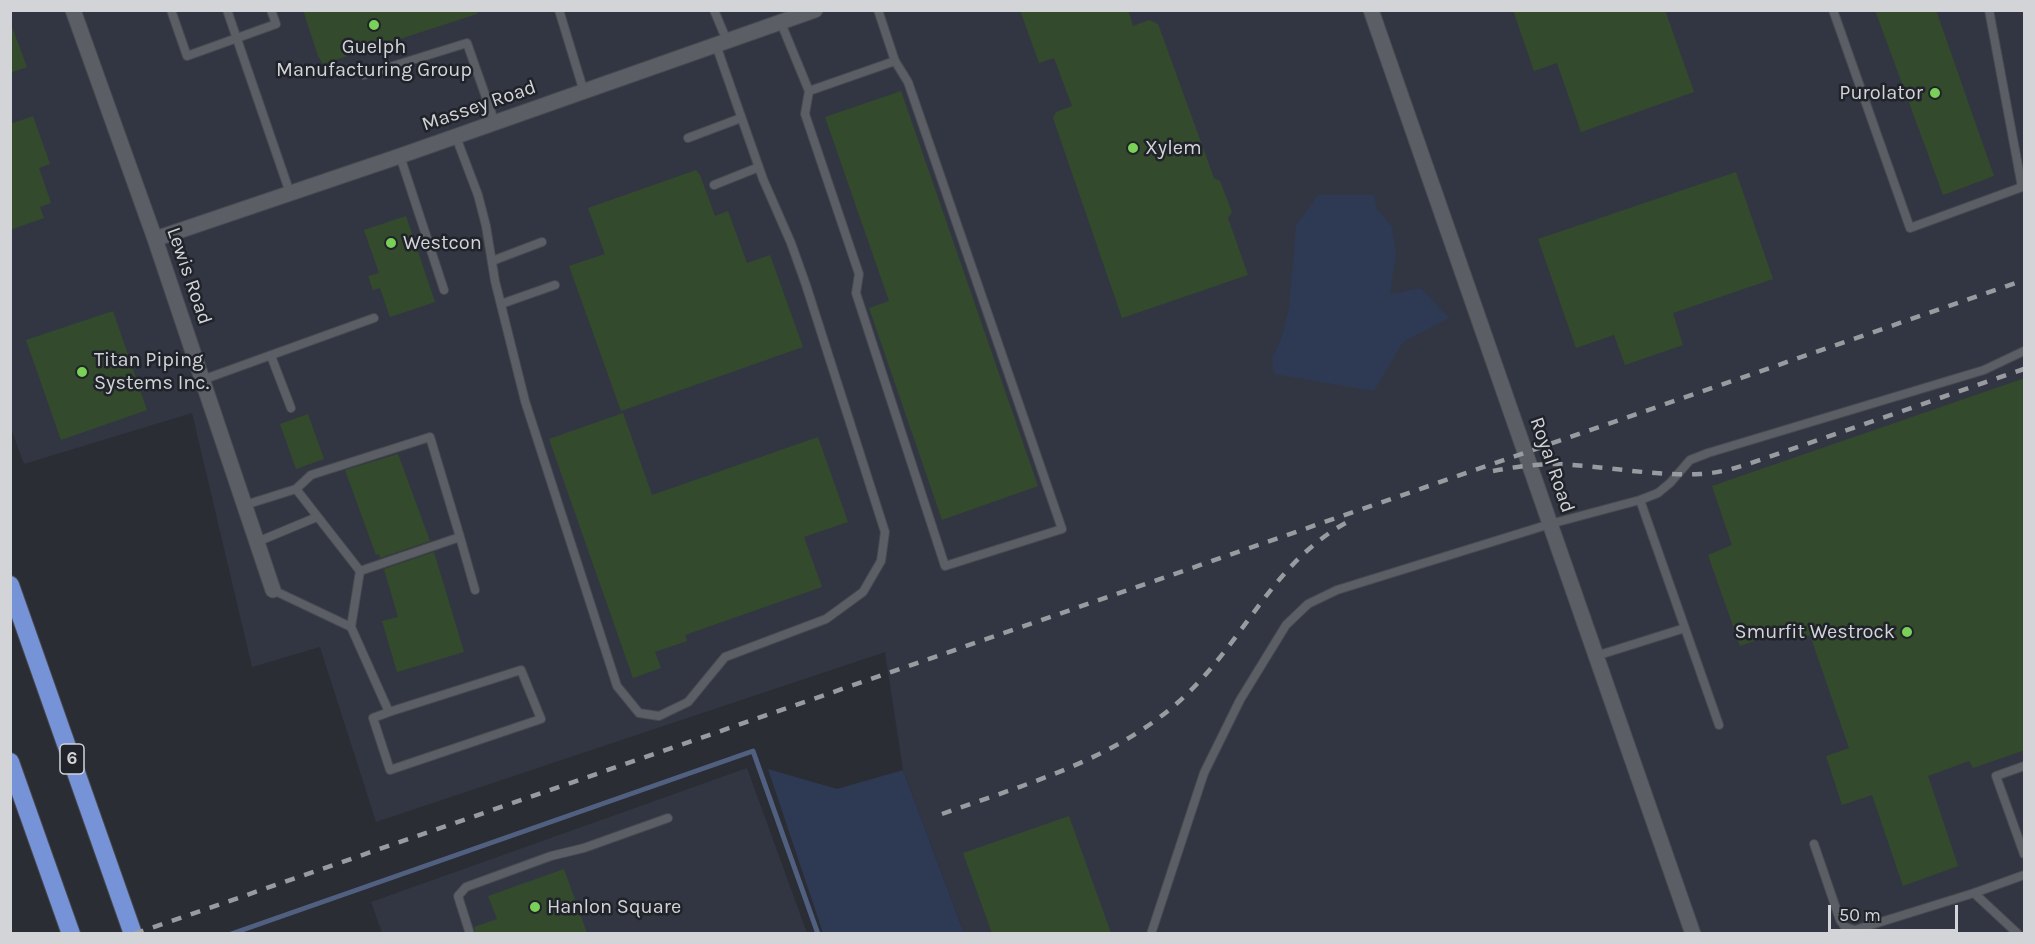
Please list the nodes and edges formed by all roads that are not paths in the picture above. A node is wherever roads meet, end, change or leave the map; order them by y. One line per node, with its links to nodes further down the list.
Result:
1 (73, 10): 27 (street, Lewis Road)
2 (171, 10): 13 (lane)
3 (227, 10): 13 (lane)
4 (272, 10): 13 (lane)
5 (560, 10): 18 (lane)
6 (714, 10): 14 (lane)
7 (816, 10): 12 (street, Massey Road)
8 (878, 10): 15 (lane)
9 (1371, 10): 42 (street, Royal Road)
10 (1833, 10): 11 (lane)
11 (1989, 10)
12 (781, 23): 14 (street, Massey Road); 17 (lane)
13 (236, 38): 26 (lane)
14 (722, 43): 18 (street, Massey Road); 19 (lane)
15 (895, 62): 17 (lane); 17 (lane)
16 (364, 75): 20 (lane)
17 (809, 91)
18 (584, 92): 20 (street, Massey Road)
19 (741, 118): 22 (lane); 24 (lane)
20 (495, 123): 21 (street, Massey Road)
21 (456, 137): 23 (street, Massey Road); 29 (lane)
22 (688, 138)
23 (400, 156): 26 (street, Massey Road); 31 (lane)
24 (759, 167): 25 (lane); 32 (lane)
25 (714, 185)
26 (290, 193): 27 (street, Massey Road)
27 (155, 239): 36 (street, Lewis Road)
28 (542, 242): 29 (lane)
29 (492, 261): 32 (lane)
30 (555, 285): 32 (lane)
31 (444, 290)
32 (501, 304)
33 (374, 318): 35 (lane)
34 (2025, 351): 39 (lane)
35 (271, 356): 36 (lane); 37 (lane)
36 (202, 380): 40 (street, Lewis Road)
37 (291, 408)
38 (296, 489): 40 (lane); 41 (lane); 43 (lane)
39 (1640, 500): 42 (lane); 50 (lane)
40 (244, 506): 44 (street, Lewis Road)
41 (317, 517): 44 (lane); 45 (lane)
42 (1550, 524): 51 (street, Royal Road); 65 (lane)
43 (460, 537): 45 (lane); 48 (lane)
44 (257, 542): 47 (street, Lewis Road)
45 (360, 571): 49 (lane)
46 (10, 585): 63 (highway, 6)
47 (273, 590): 49 (lane)
48 (475, 590)
49 (351, 627): 52 (lane)
50 (1686, 628): 51 (lane); 53 (lane)
51 (1596, 656): 66 (street, Royal Road)
52 (389, 712): 52 (lane)
53 (1719, 725)
54 (10, 762): 62 (highway)
55 (2025, 766): 58 (lane)
56 (668, 818): 64 (lane)
57 (1814, 844): 61 (lane)
58 (2025, 854)
59 (2025, 875): 60 (lane)
60 (1974, 893): 61 (lane); 67 (lane)
61 (1868, 929)
62 (71, 933)
63 (133, 933)
64 (470, 933)
65 (1151, 933)
66 (1693, 933)
67 (2018, 933)

